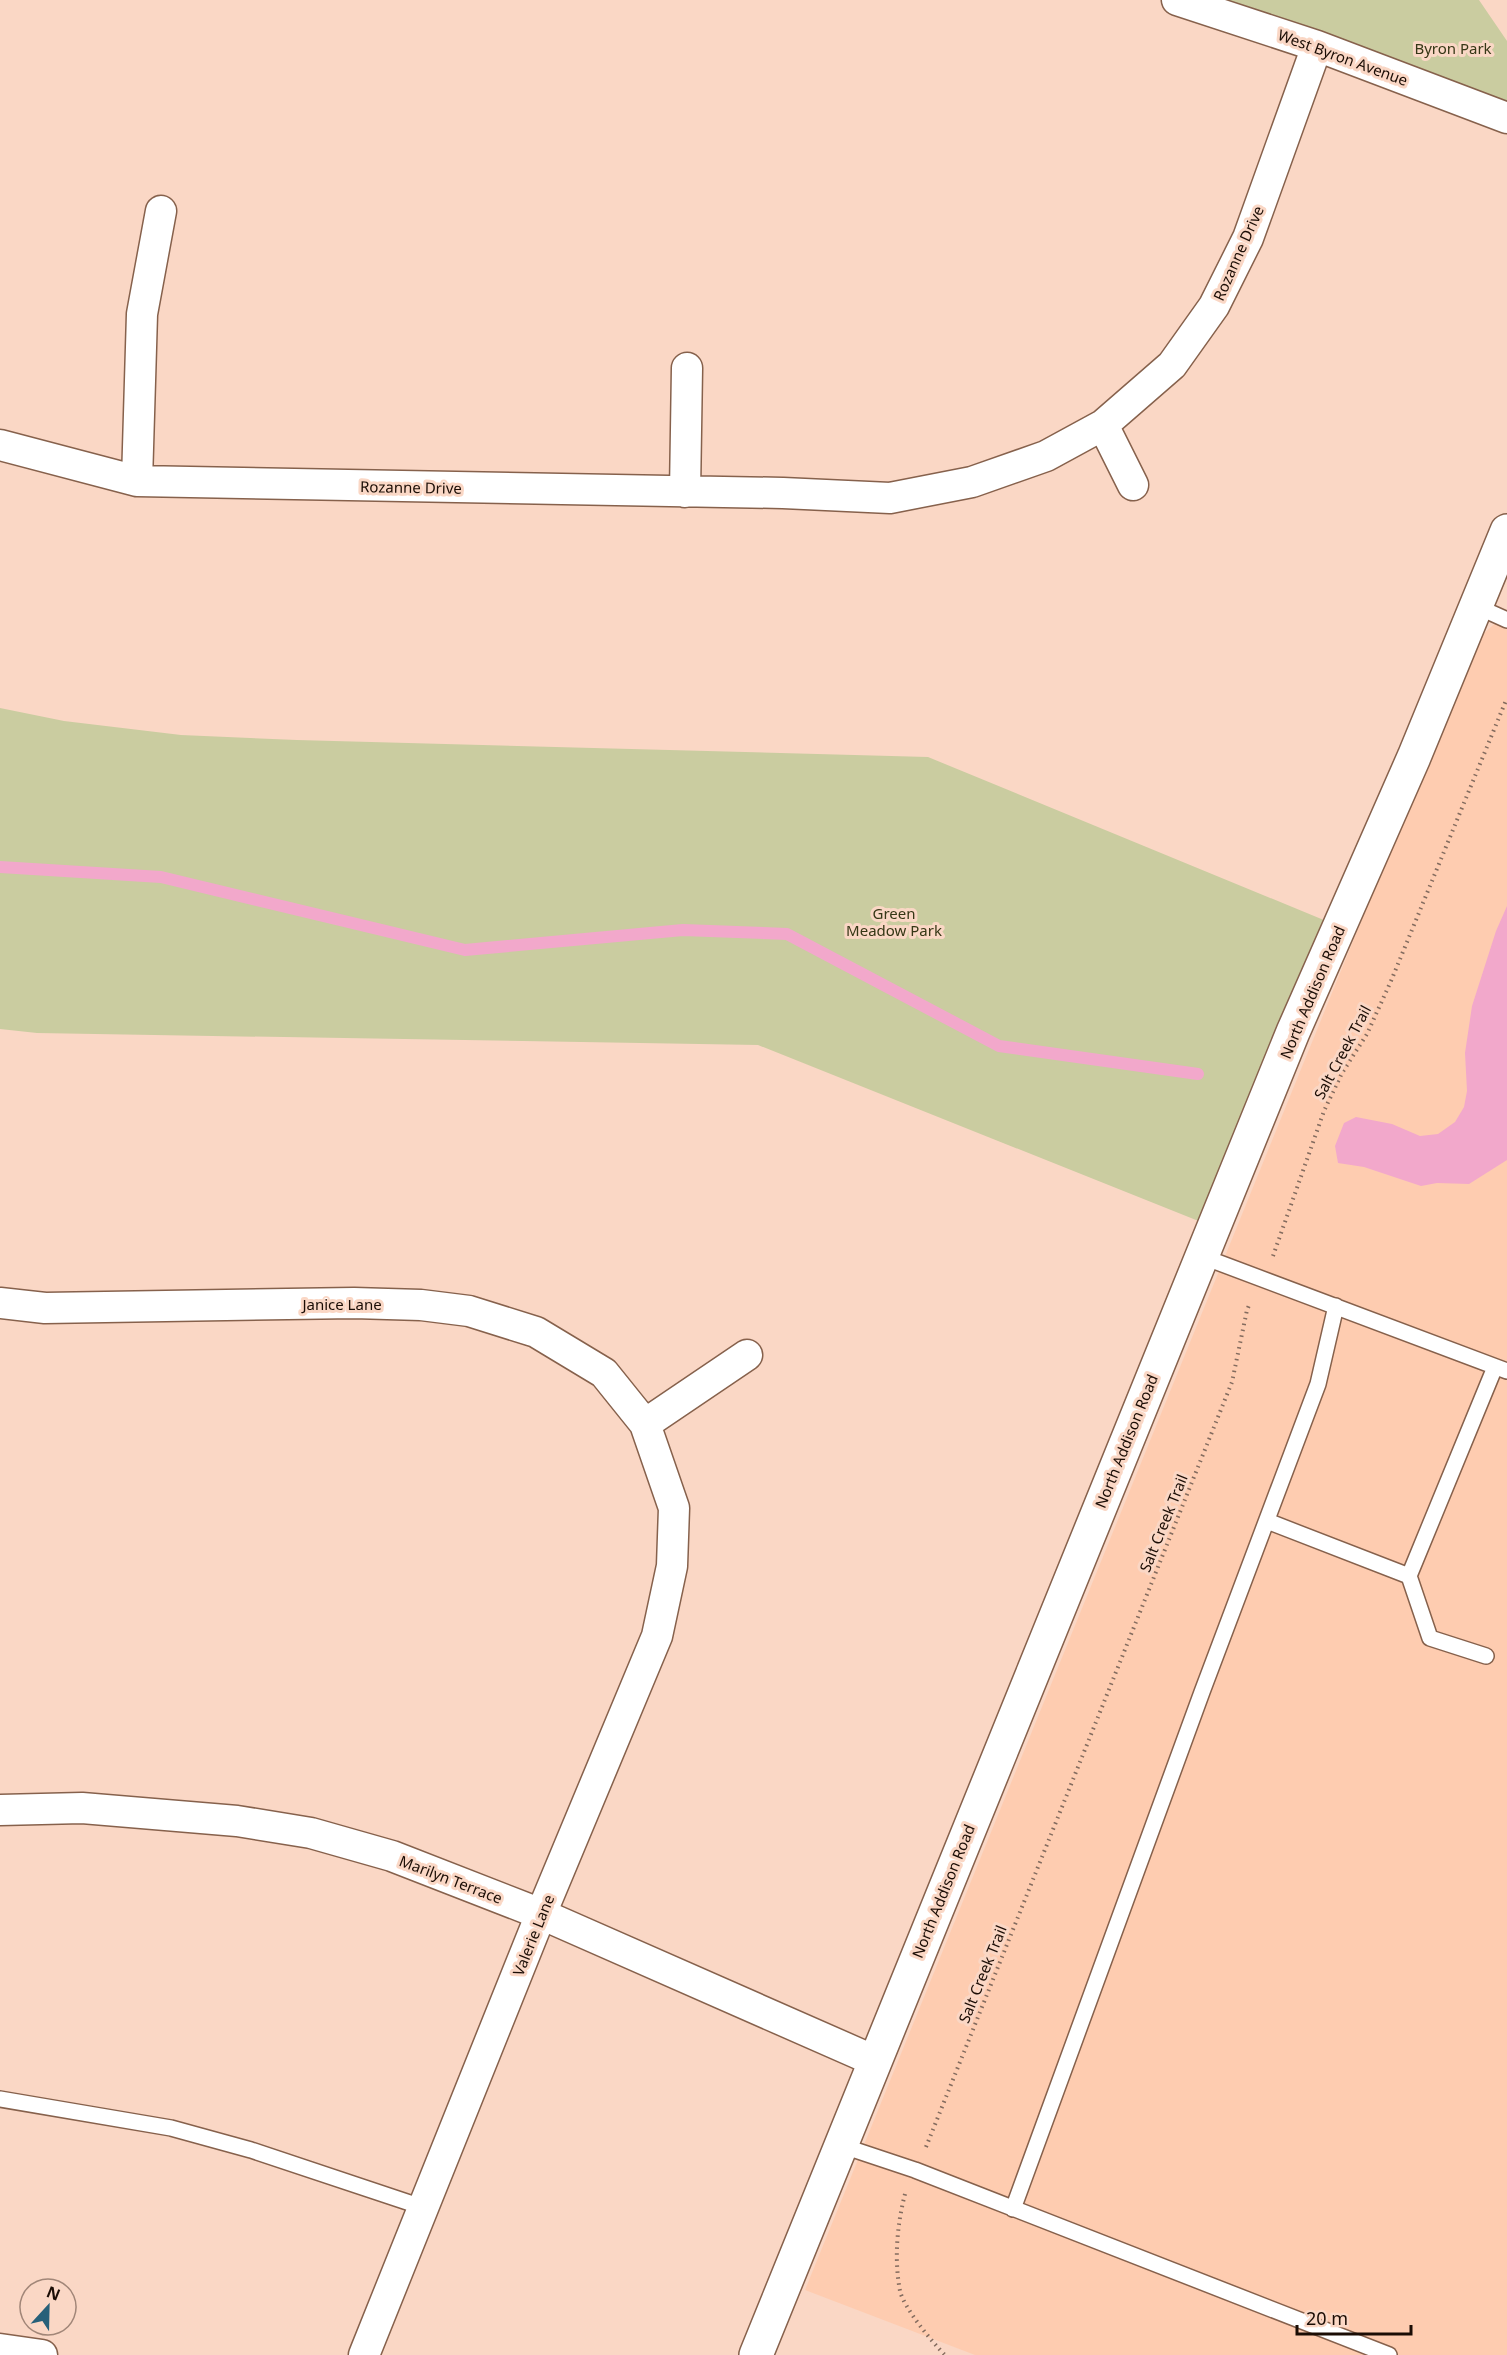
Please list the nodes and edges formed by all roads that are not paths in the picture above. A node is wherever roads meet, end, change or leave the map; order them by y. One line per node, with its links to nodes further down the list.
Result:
1 (1177, 0): 2 (street, West Byron Avenue)
2 (1317, 46): 3 (street, West Byron Avenue); 6 (street, Rozanne Drive)
3 (1507, 118)
4 (161, 211): 8 (street)
5 (687, 368): 10 (street)
6 (1103, 425): 9 (street); 10 (street, Rozanne Drive)
7 (0, 445): 8 (street, Rozanne Drive)
8 (137, 482): 10 (street, Rozanne Drive)
9 (1133, 485)
10 (685, 492)
11 (1507, 531): 12 (street, North Addison Road)
12 (1476, 606): 13 (lane); 14 (street, North Addison Road)
13 (1507, 620)
14 (1201, 1257): 16 (lane); 26 (street, North Addison Road)
15 (0, 1303): 19 (street, Janice Lane)
16 (1336, 1306): 18 (lane); 21 (lane)
17 (747, 1355): 19 (street)
18 (1501, 1369): 22 (lane)
19 (645, 1424): 20 (street, Janice Lane)
20 (674, 1508): 25 (street, Valerie Lane)
21 (1267, 1521): 22 (lane); 30 (lane)
22 (1409, 1576): 23 (lane)
23 (1486, 1656)
24 (0, 1810): 25 (street, Marilyn Terrace)
25 (541, 1914): 26 (street, Marilyn Terrace); 29 (street, Valerie Lane)
26 (874, 2061): 28 (street, North Addison Road)
27 (0, 2099): 29 (lane)
28 (840, 2145): 30 (lane); 34 (street, North Addison Road)
29 (423, 2207): 33 (street, Valerie Lane)
30 (1013, 2209): 35 (lane)
31 (0, 2349): 32 (street)
32 (42, 2355)
33 (364, 2355)
34 (756, 2355)
35 (1389, 2355)

